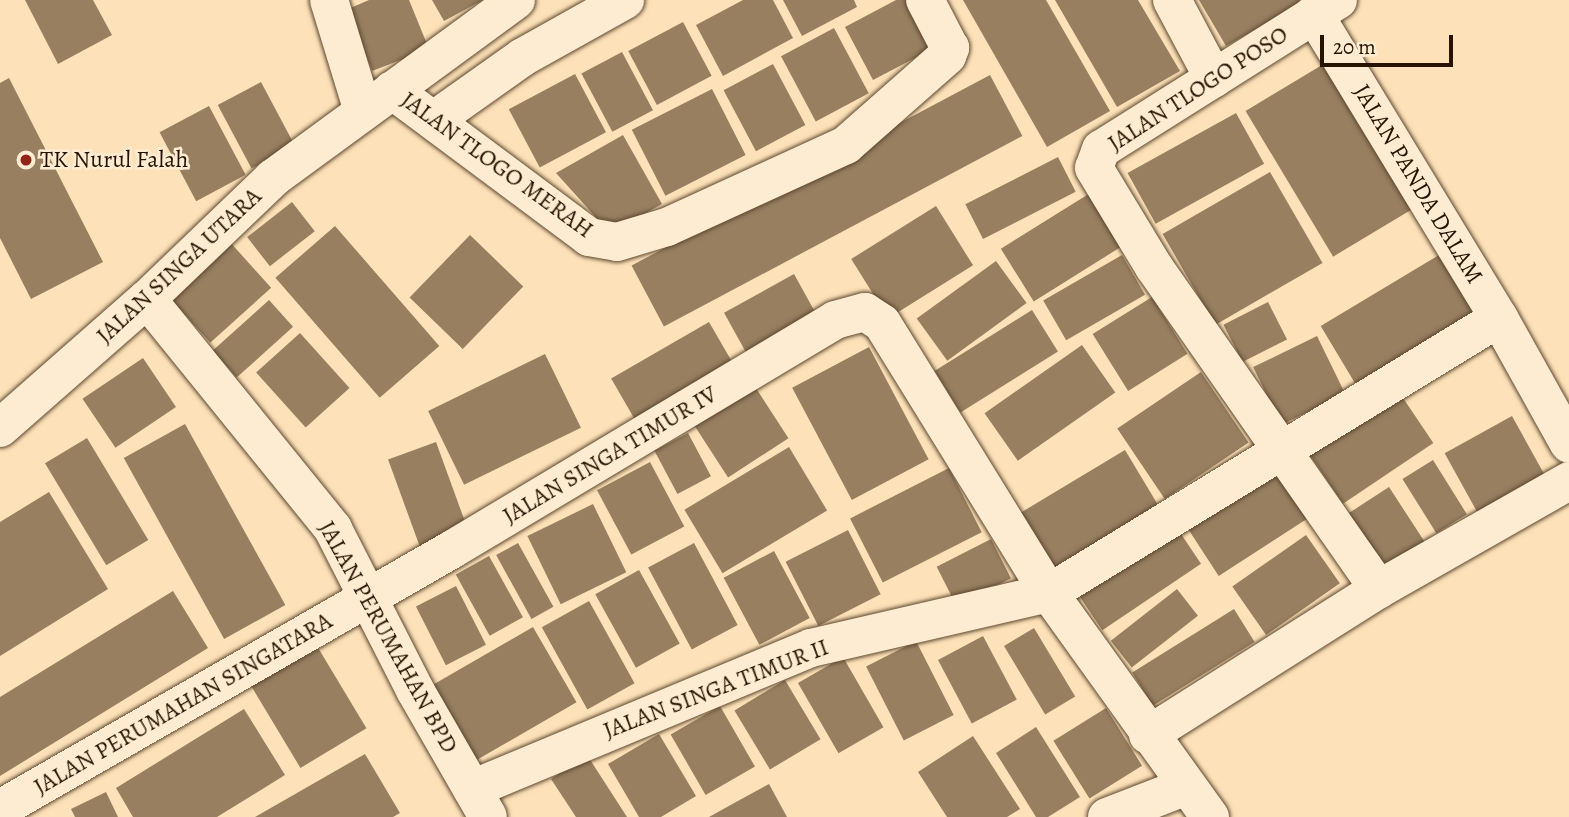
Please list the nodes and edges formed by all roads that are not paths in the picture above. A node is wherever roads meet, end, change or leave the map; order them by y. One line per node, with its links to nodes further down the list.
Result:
1 (329, 0): 8 (street)
2 (516, 0): 8 (street, JALAN SINGA UTARA)
3 (625, 0): 9 (street)
4 (925, 0): 9 (street, JALAN TLOGO MERAH)
5 (1172, 0): 7 (street)
6 (1326, 7): 7 (street, JALAN TLOGO POSO); 11 (street, JALAN PANDA DALAM)
7 (1214, 79): 14 (street, JALAN TLOGO POSO)
8 (378, 100): 9 (street, JALAN TLOGO MERAH); 10 (street, JALAN SINGA UTARA)
9 (434, 120)
10 (147, 299): 12 (street, JALAN SINGA UTARA); 18 (street, JALAN PERUMAHAN BPD)
11 (1499, 317): 13 (street, JALAN PANDA DALAM); 14 (street)
12 (0, 428)
13 (1569, 444)
14 (1281, 449): 16 (street); 17 (street)
15 (1569, 481): 16 (street)
16 (1379, 589): 19 (street)
17 (1049, 593): 18 (street, JALAN SINGA TIMUR IV); 19 (street); 21 (street, JALAN SINGA TIMUR II)
18 (367, 598): 21 (street, JALAN PERUMAHAN BPD); 22 (street, JALAN PERUMAHAN SINGATARA)
19 (1148, 735): 20 (street)
20 (1186, 786): 23 (street); 24 (street)
21 (485, 795)
22 (0, 809)
23 (1107, 817)
24 (1210, 817)

